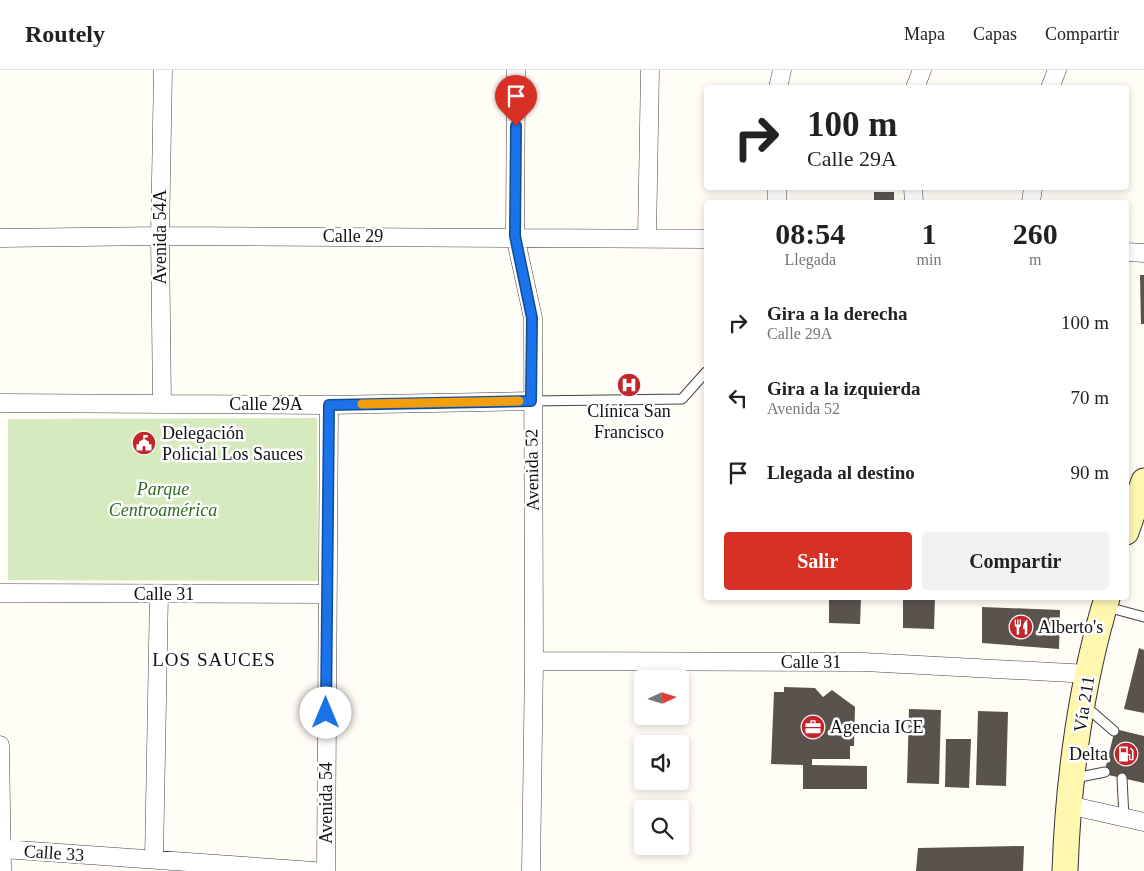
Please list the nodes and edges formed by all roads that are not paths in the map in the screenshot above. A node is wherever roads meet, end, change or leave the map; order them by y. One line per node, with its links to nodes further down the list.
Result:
1 (163, 70): 10 (street, Avenida 54A)
2 (516, 70): 11 (street, Avenida 52)
3 (650, 70): 13 (street)
4 (782, 70): 7 (street)
5 (922, 70): 8 (street)
6 (1057, 70): 9 (street)
7 (779, 85)
8 (916, 85)
9 (1051, 85)
10 (160, 236): 11 (street, Calle 29); 12 (street, Calle 29); 20 (street, Avenida 54A)
11 (515, 236): 13 (street, Calle 29); 18 (street, Avenida 52)
12 (0, 238)
13 (647, 238): 14 (street, Calle 29)
14 (704, 239)
15 (1129, 252): 16 (street)
16 (1144, 253)
17 (704, 374): 18 (lane)
18 (531, 401): 21 (street, Calle 29A); 29 (street, Avenida 52)
19 (0, 403): 20 (street, Calle 29A)
20 (162, 404): 21 (street, Calle 29A)
21 (329, 405): 26 (street, Avenida 54)
22 (1139, 486): 23 (main road)
23 (1129, 521)
24 (0, 593): 25 (street, Calle 31)
25 (159, 594): 26 (street, Calle 31); 41 (street)
26 (327, 594): 44 (street, Avenida 54)
27 (1106, 602): 28 (lane); 30 (main road, Vía 211)
28 (1144, 617)
29 (534, 660): 30 (street, Calle 31); 45 (street, Avenida 52)
30 (1089, 674): 31 (main road, Vía 211)
31 (1084, 705): 32 (lane); 36 (main road, Vía 211)
32 (1114, 732)
33 (0, 745): 40 (street)
34 (1105, 772): 36 (lane)
35 (1122, 778): 38 (lane)
36 (1072, 779): 37 (main road, Vía 211)
37 (1068, 805): 38 (street); 46 (main road, Vía 211)
38 (1124, 818): 39 (street)
39 (1144, 822)
40 (3, 849): 41 (street, Calle 33); 42 (street)
41 (154, 859): 43 (street, Calle 33)
42 (2, 871)
43 (314, 871)
44 (326, 871)
45 (531, 871)
46 (1065, 871)

